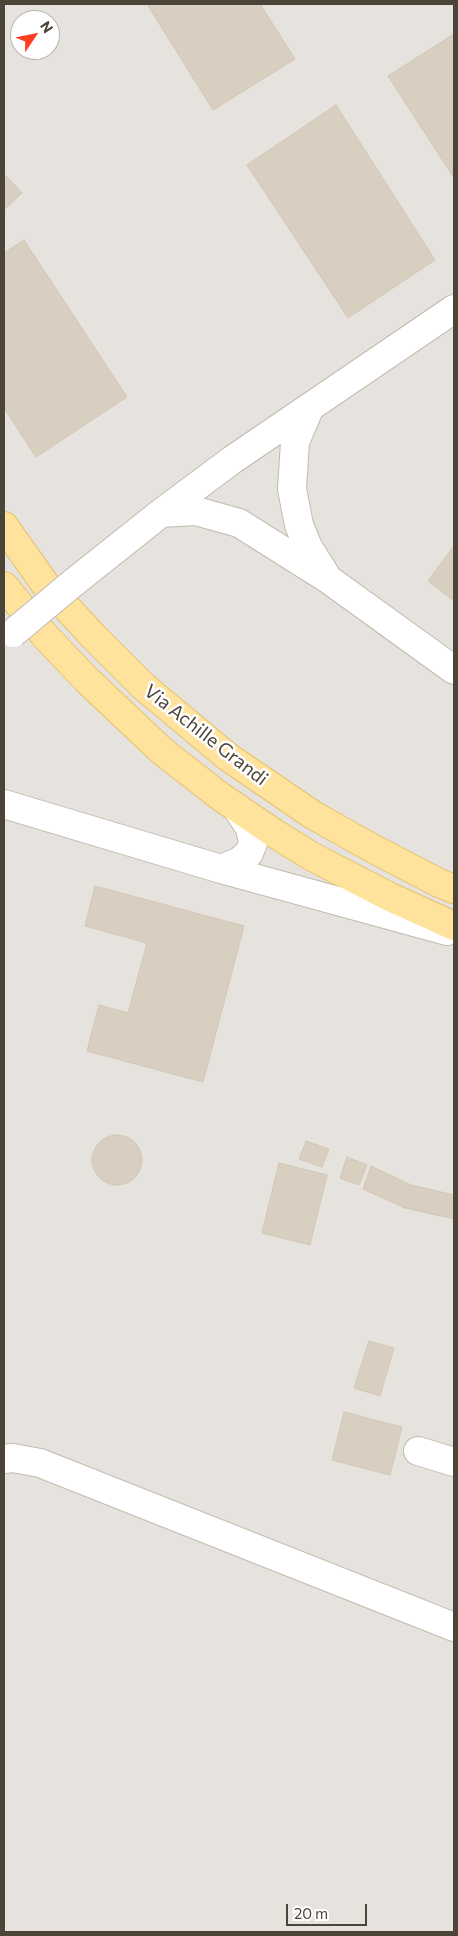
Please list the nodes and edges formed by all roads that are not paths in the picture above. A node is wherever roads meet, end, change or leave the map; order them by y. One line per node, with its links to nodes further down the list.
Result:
1 (454, 309): 2 (street)
2 (309, 410): 3 (street); 5 (street)
3 (161, 513): 5 (street); 7 (street, bridge)
4 (4, 526): 12 (main road, Via Achille Grandi)
5 (328, 579): 8 (street)
6 (4, 586): 10 (main road, Via Achille Grandi)
7 (7, 639)
8 (454, 670)
9 (4, 804): 11 (street)
10 (236, 807): 11 (street); 13 (main road, Via Achille Grandi)
11 (221, 869): 14 (street)
12 (454, 889)
13 (454, 926)
14 (454, 933)
15 (418, 1451): 17 (street)
16 (4, 1459): 18 (street)
17 (454, 1462)
18 (454, 1627)

